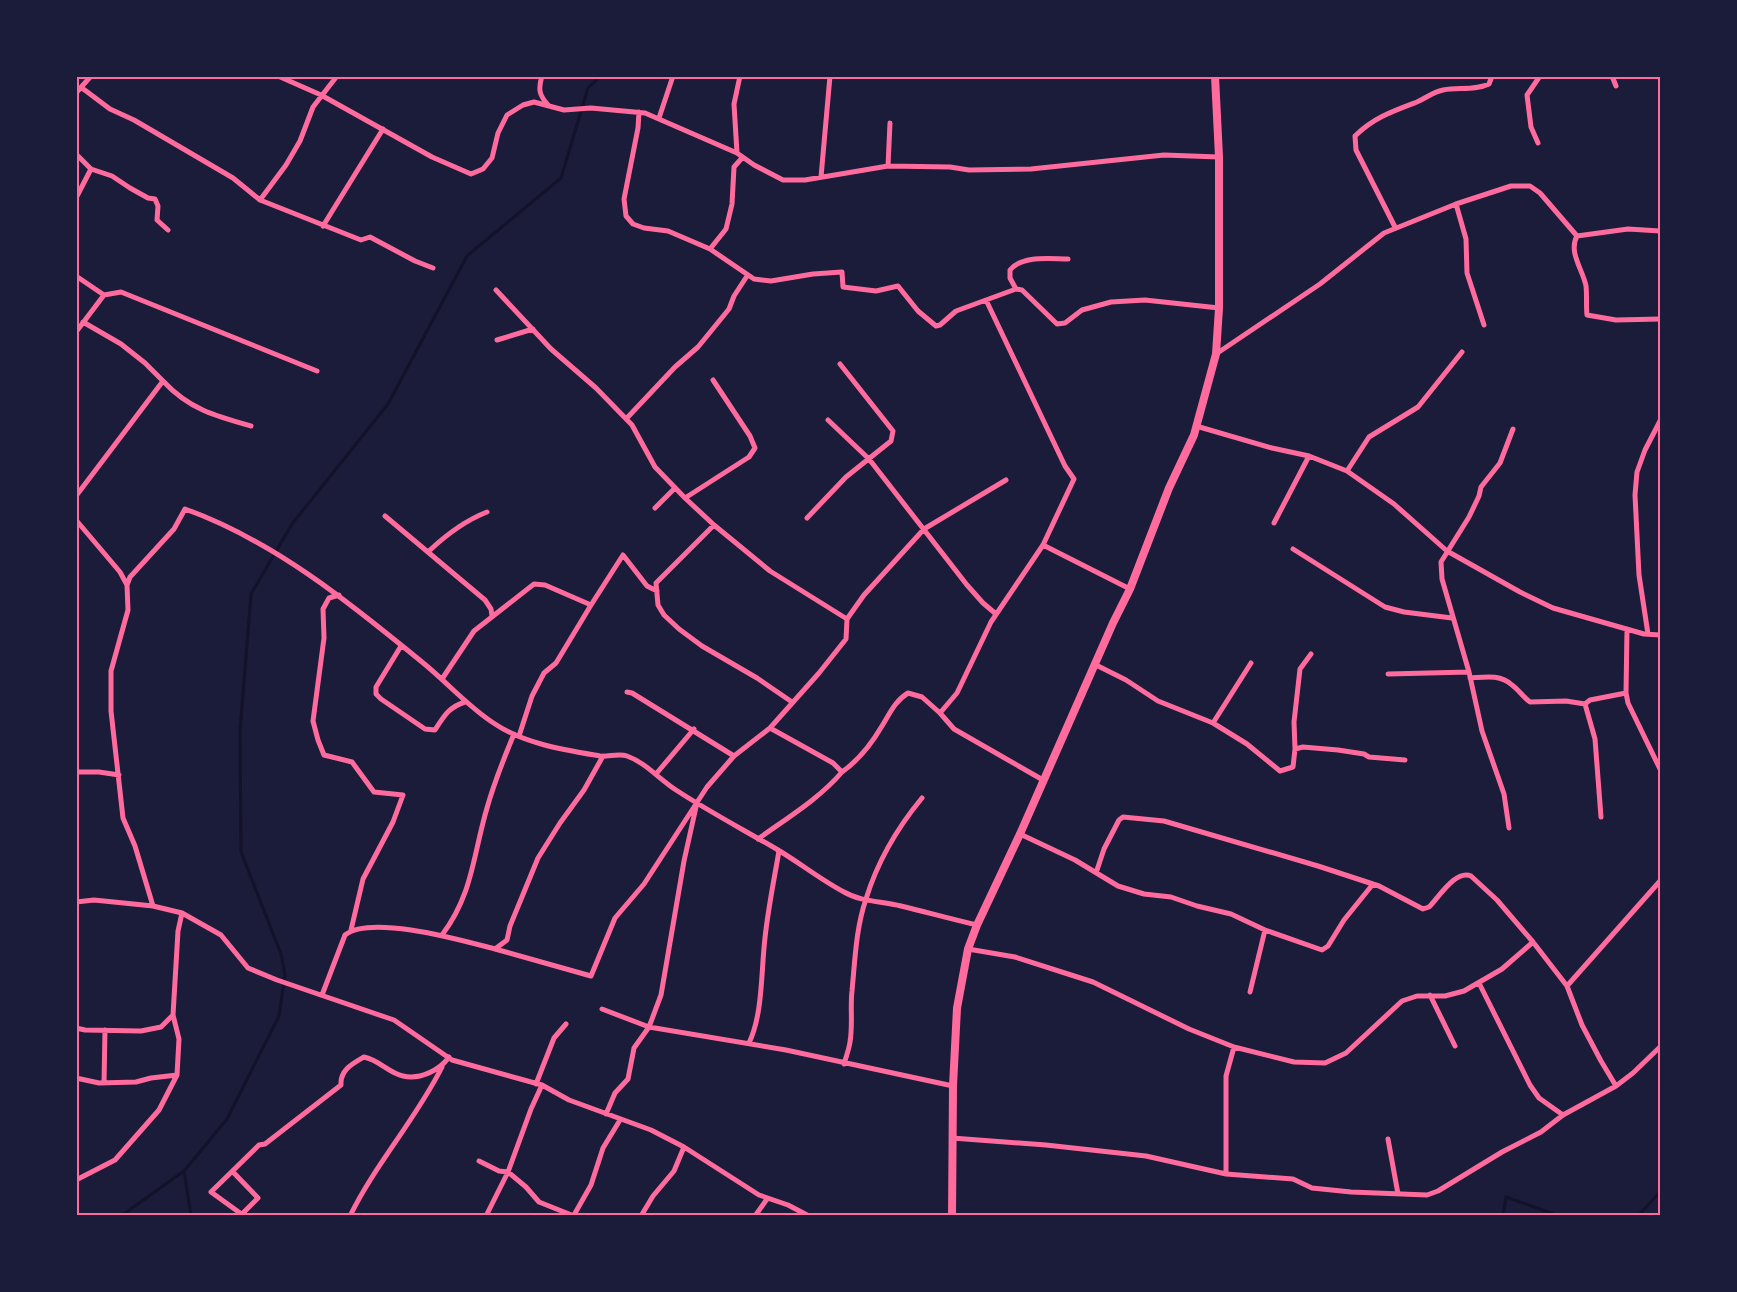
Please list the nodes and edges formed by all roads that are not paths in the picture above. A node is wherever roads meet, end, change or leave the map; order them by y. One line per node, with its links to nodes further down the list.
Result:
1 (91, 76): 13 (street)
2 (278, 76): 15 (street)
3 (337, 76): 15 (street)
4 (542, 76): 16 (street)
5 (673, 76): 18 (street)
6 (740, 76): 23 (street)
7 (830, 76): 27 (street)
8 (1215, 76): 24 (main road)
9 (1492, 76): 32 (street)
10 (1540, 76): 21 (street)
11 (1612, 76): 12 (street)
12 (1616, 86)
13 (82, 88): 14 (street); 29 (street)
14 (76, 93)
15 (321, 95): 20 (street); 29 (street)
16 (549, 106): 17 (street); 20 (street)
17 (639, 112): 18 (street); 36 (street)
18 (659, 118): 23 (street)
19 (890, 123): 25 (street)
20 (383, 129): 31 (street)
21 (1538, 143)
22 (76, 154): 26 (street)
23 (739, 156): 27 (street); 36 (street)
24 (1219, 157): 25 (street); 45 (main road)
25 (888, 166): 27 (street)
26 (91, 169): 28 (street); 33 (street)
27 (820, 177)
28 (76, 198)
29 (260, 200): 31 (street)
30 (1456, 204): 32 (street); 35 (street); 48 (street)
31 (323, 226): 38 (street)
32 (1395, 227): 53 (street)
33 (168, 230)
34 (1660, 231): 35 (street)
35 (1577, 236): 46 (street)
36 (710, 249): 40 (street)
37 (1068, 259): 41 (street)
38 (433, 268)
39 (76, 276): 43 (street)
40 (747, 276): 44 (street); 58 (street)
41 (1016, 289): 44 (street); 45 (street)
42 (496, 290): 49 (street)
43 (104, 295): 47 (street); 55 (street)
44 (986, 300): 79 (street)
45 (1219, 308): 53 (main road)
46 (1660, 319)
47 (84, 322): 50 (street); 57 (street)
48 (1484, 325)
49 (533, 329): 51 (street); 58 (street)
50 (76, 332)
51 (497, 340)
52 (1462, 352): 66 (street)
53 (1216, 354): 62 (main road)
54 (840, 363): 65 (street)
55 (317, 371)
56 (713, 380): 70 (street)
57 (164, 381): 61 (street); 69 (street)
58 (626, 420): 68 (street)
59 (828, 420): 65 (street)
60 (1660, 421): 95 (street)
61 (251, 426)
62 (1196, 426): 64 (street); 86 (main road)
63 (1512, 429): 82 (street)
64 (1309, 456): 66 (street); 76 (street)
65 (868, 459): 74 (street); 78 (street)
66 (1347, 471): 82 (street)
67 (1006, 480): 78 (street)
68 (675, 488): 70 (street); 71 (street)
69 (76, 496)
70 (685, 498): 77 (street)
71 (655, 508)
72 (487, 512): 81 (street)
73 (385, 516): 81 (street)
74 (807, 518)
75 (76, 520): 83 (street)
76 (1274, 523)
77 (714, 525): 87 (street); 93 (street)
78 (924, 529): 90 (street); 93 (street)
79 (1043, 545): 86 (street); 90 (street)
80 (1293, 549): 92 (street)
81 (429, 551): 91 (street)
82 (1447, 551): 92 (street); 94 (street)
83 (120, 572): 84 (street); 85 (street)
84 (130, 577): 85 (street); 88 (street)
85 (127, 585): 122 (street)
86 (1130, 589): 100 (main road)
87 (657, 591): 89 (street); 107 (street)
88 (339, 595): 97 (street); 139 (street)
89 (591, 605): 91 (street); 113 (street)
90 (996, 614): 109 (street)
91 (492, 616): 103 (street)
92 (1452, 618): 102 (street)
93 (847, 619): 107 (street)
94 (1627, 629): 95 (street); 105 (street)
95 (1648, 634): 96 (street)
96 (1660, 635)
97 (401, 646): 103 (street); 106 (street)
98 (1311, 654): 114 (street)
99 (1251, 663): 110 (street)
100 (1094, 664): 110 (street); 123 (main road)
101 (1388, 674): 102 (street)
102 (1469, 675): 108 (street); 127 (street)
103 (442, 679): 106 (street)
104 (627, 692): 112 (street)
105 (1626, 693): 108 (street); 118 (street)
106 (465, 702): 113 (street)
107 (792, 702): 111 (street)
108 (1585, 704): 126 (street)
109 (940, 712): 120 (street); 123 (street)
110 (1213, 723): 114 (street)
111 (770, 728): 116 (street); 120 (street)
112 (694, 729): 116 (street); 121 (street)
113 (516, 735): 115 (street); 141 (street)
114 (1295, 749): 117 (street)
115 (603, 756): 121 (street); 143 (street)
116 (734, 756): 125 (street)
117 (1405, 760)
118 (1660, 769)
119 (76, 772): 122 (street)
120 (843, 772): 129 (street)
121 (656, 774): 125 (street)
122 (119, 775): 136 (street)
123 (1042, 780): 128 (main road)
124 (922, 798): 134 (street)
125 (697, 802): 129 (street); 143 (street); 153 (street)
126 (1600, 817)
127 (1509, 828)
128 (1020, 834): 131 (street); 138 (main road)
129 (758, 838): 130 (street)
130 (779, 851): 134 (street); 156 (street)
131 (1096, 873): 133 (street); 140 (street)
132 (1660, 881): 146 (street)
133 (1373, 884): 140 (street); 142 (street)
134 (866, 900): 138 (street); 161 (street)
135 (76, 902): 136 (street)
136 (153, 906): 137 (street)
137 (182, 914): 148 (street); 151 (street)
138 (977, 925): 144 (main road)
139 (351, 930): 141 (street); 148 (street)
140 (1264, 930): 147 (street)
141 (442, 935): 143 (street)
142 (1533, 942): 145 (street); 146 (street)
143 (495, 949)
144 (968, 949): 158 (street); 167 (main road)
145 (1479, 983): 149 (street); 170 (street)
146 (1567, 986): 168 (street)
147 (1250, 992)
148 (322, 995): 160 (street)
149 (1430, 995): 157 (street); 158 (street)
150 (603, 1009): 153 (street)
151 (173, 1015): 155 (street); 163 (street)
152 (566, 1024): 166 (street)
153 (649, 1027): 156 (street); 169 (street)
154 (76, 1028): 155 (street)
155 (105, 1030): 165 (street)
156 (748, 1043): 161 (street)
157 (1455, 1046)
158 (1234, 1047): 178 (street)
159 (1660, 1047): 168 (street)
160 (449, 1056): 162 (street); 166 (street)
161 (844, 1064): 167 (street)
162 (442, 1066): 177 (street); 183 (street)
163 (177, 1075): 165 (street); 179 (street)
164 (76, 1078): 165 (street)
165 (104, 1083)
166 (539, 1085): 169 (street); 176 (street)
167 (953, 1086): 172 (main road)
168 (1616, 1086): 170 (street)
169 (606, 1114): 171 (street)
170 (1563, 1115): 180 (street)
171 (620, 1120): 174 (street); 185 (street)
172 (952, 1138): 178 (street); 189 (main road)
173 (1388, 1139): 180 (street)
174 (684, 1147): 181 (street); 186 (street)
175 (479, 1161): 176 (street)
176 (508, 1172): 184 (street); 185 (street)
177 (233, 1173): 182 (street); 182 (street)
178 (1226, 1174): 180 (street)
179 (76, 1180)
180 (1398, 1194)
181 (767, 1199): 187 (street); 188 (street)
182 (240, 1214)
183 (350, 1215)
184 (486, 1215)
185 (574, 1215)
186 (641, 1215)
187 (755, 1215)
188 (809, 1215)
189 (952, 1215)

